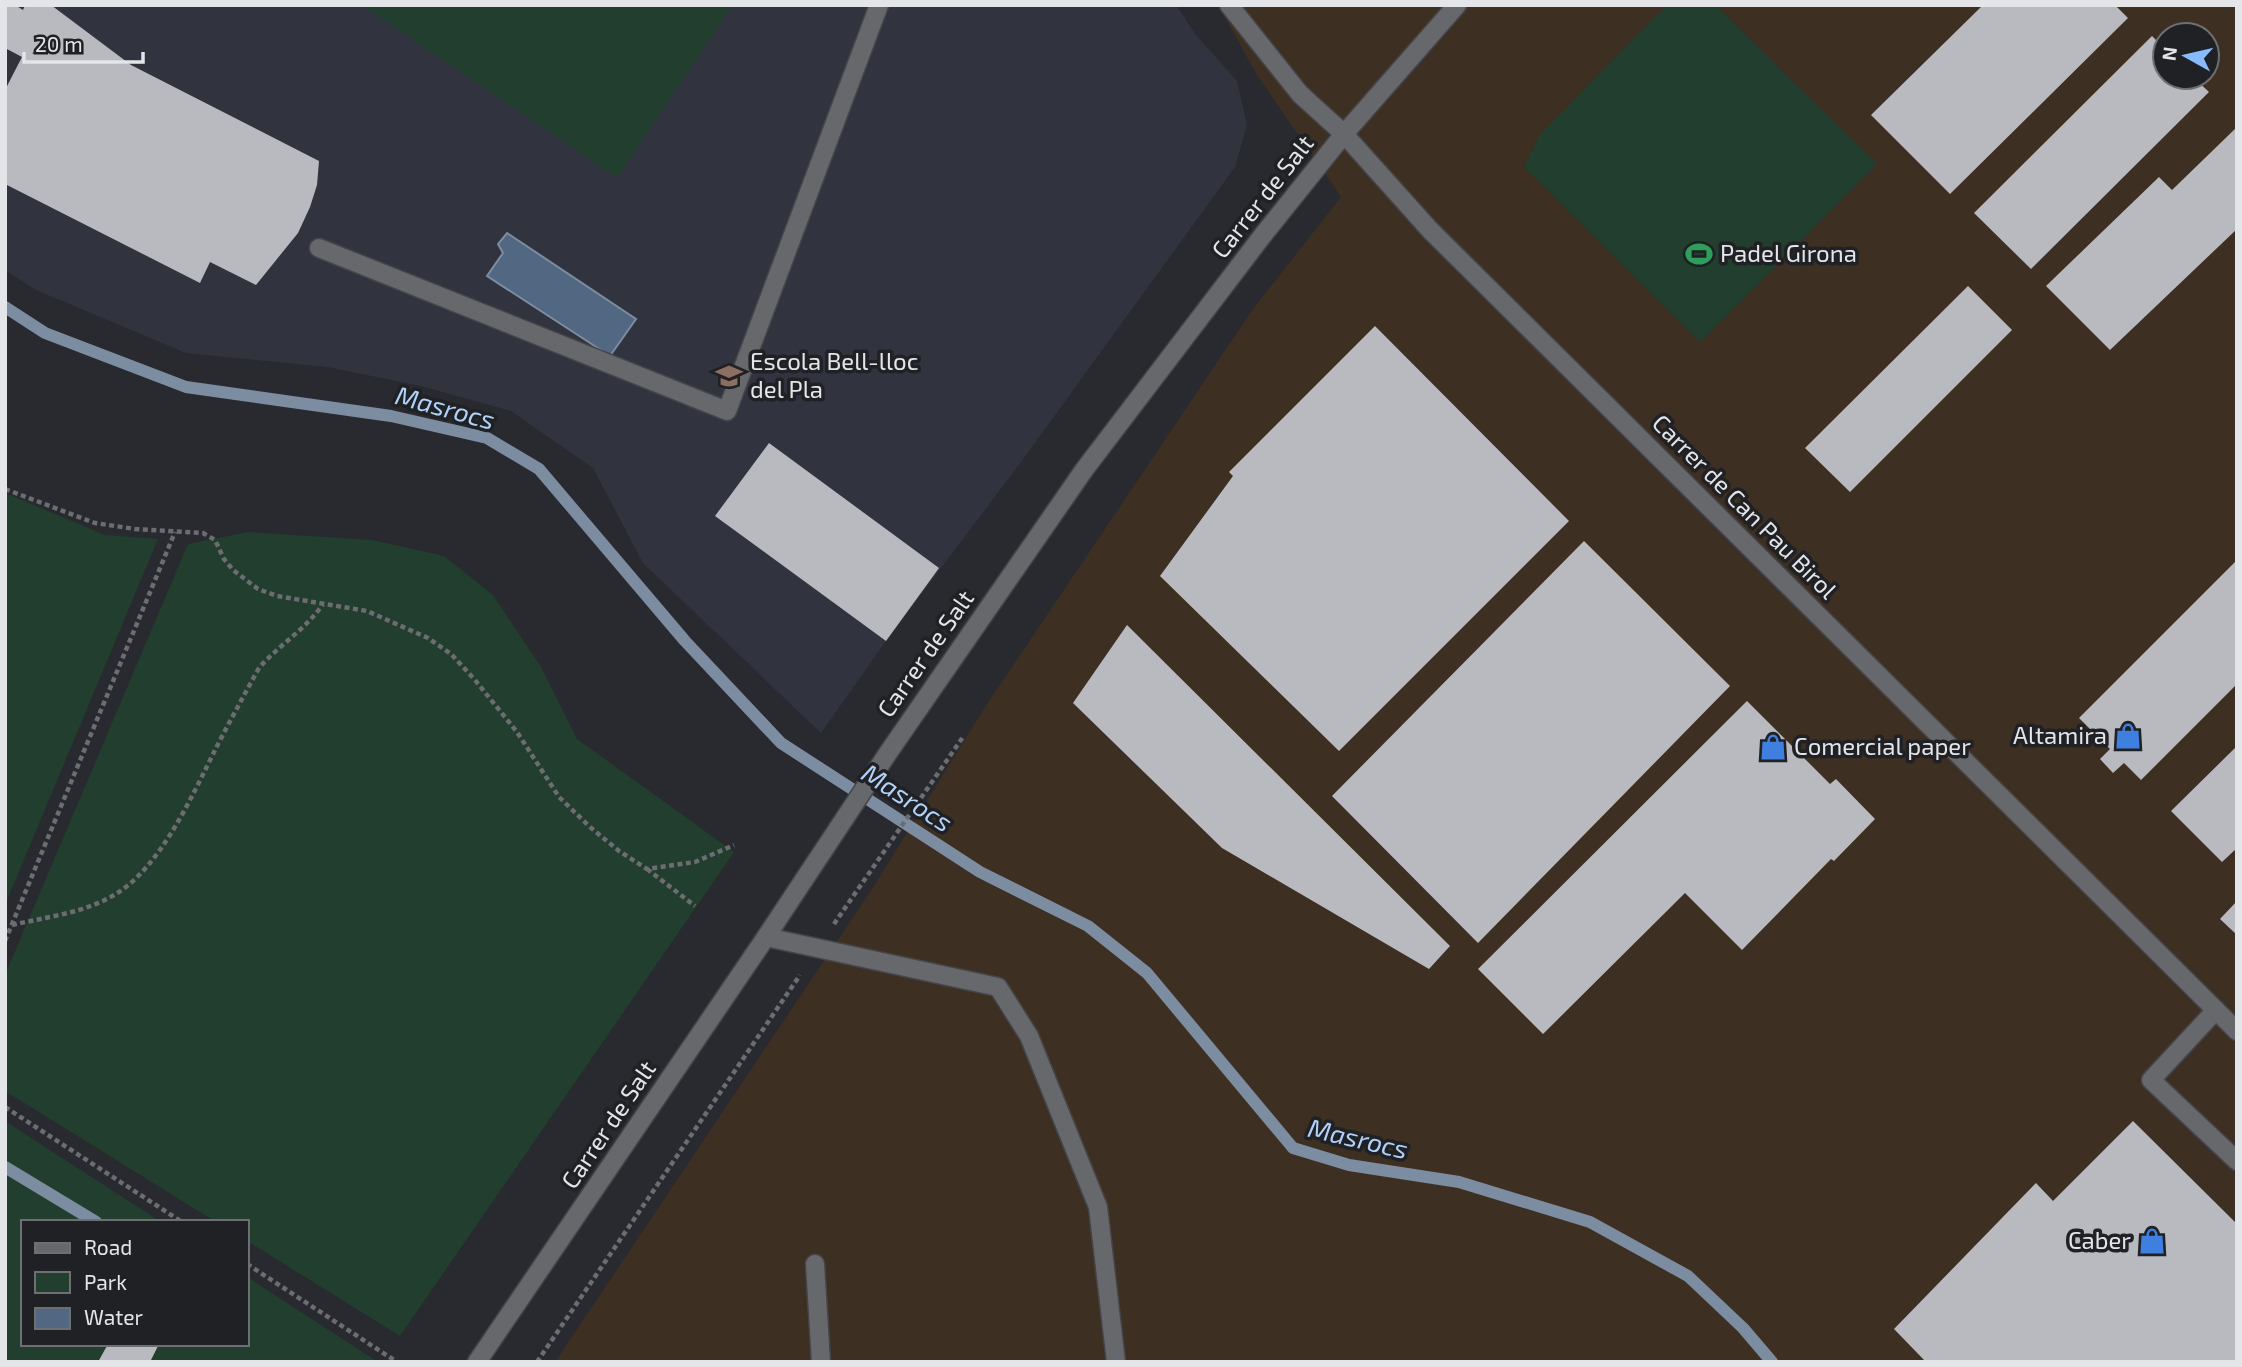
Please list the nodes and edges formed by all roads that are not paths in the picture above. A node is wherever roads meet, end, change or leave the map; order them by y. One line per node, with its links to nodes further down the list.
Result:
1 (879, 5): 5 (street)
2 (1229, 5): 4 (street, Carrer de Can Pau Birol)
3 (1457, 5): 4 (street, Carrer de Salt)
4 (1344, 134): 6 (street, Carrer de Salt); 7 (street, Carrer de Can Pau Birol)
5 (319, 248)
6 (766, 937): 11 (street, Carrer de Salt); 13 (street)
7 (2216, 1010): 8 (street, Carrer de Can Pau Birol); 9 (street)
8 (2237, 1031)
9 (2237, 1161)
10 (815, 1264): 12 (street)
11 (477, 1362)
12 (821, 1362)
13 (1116, 1362)

